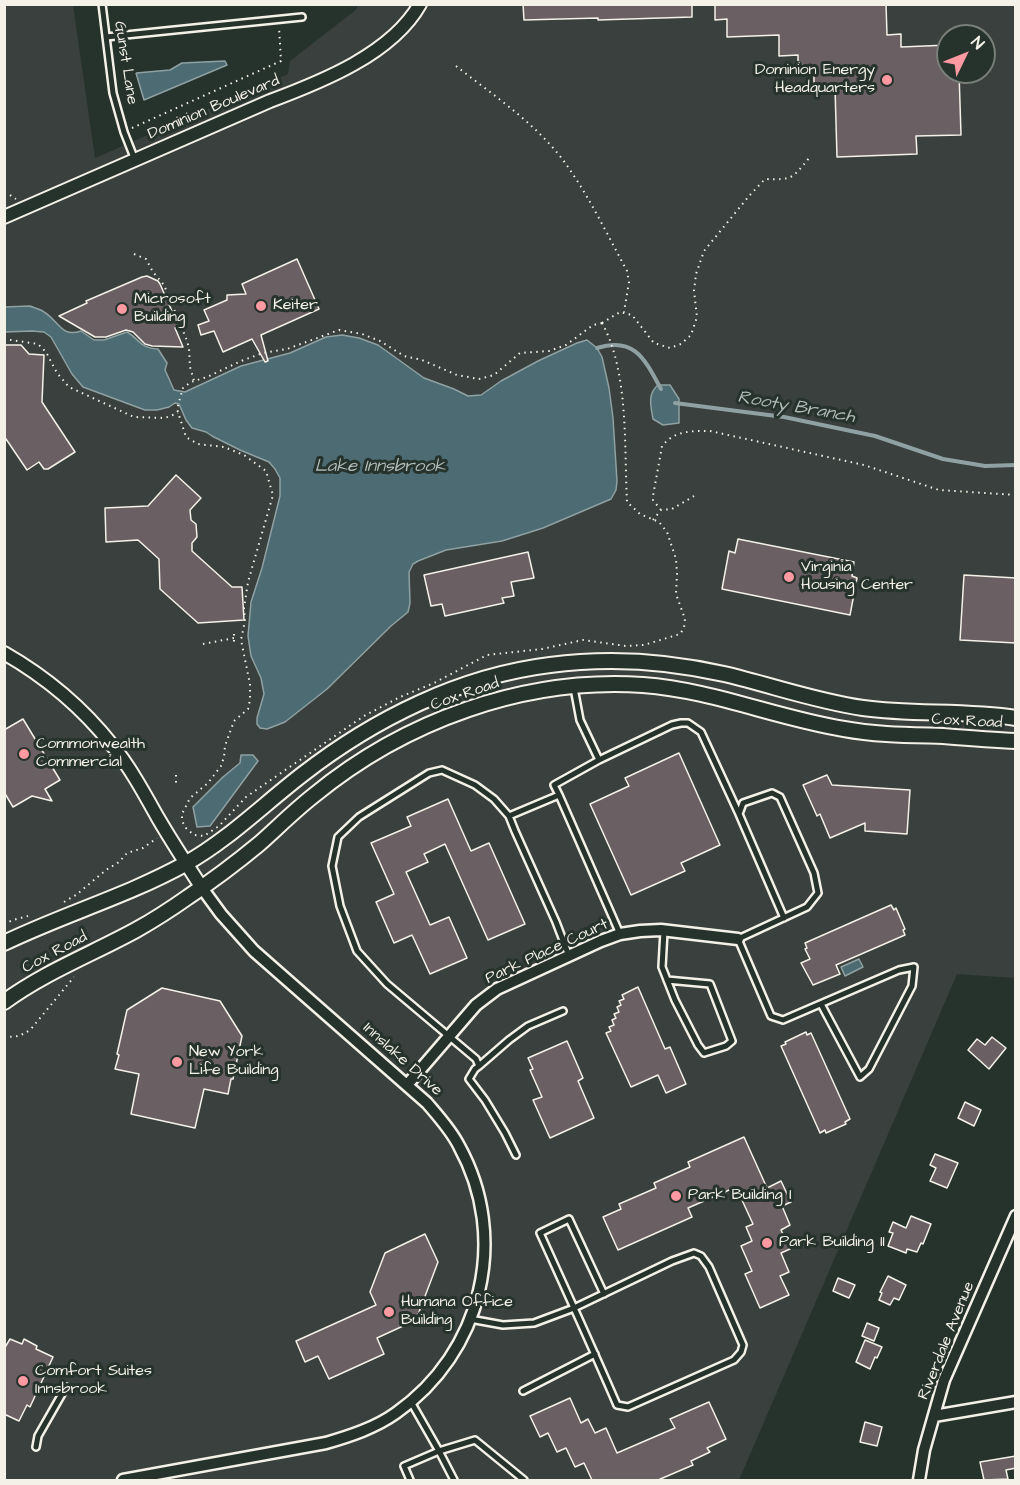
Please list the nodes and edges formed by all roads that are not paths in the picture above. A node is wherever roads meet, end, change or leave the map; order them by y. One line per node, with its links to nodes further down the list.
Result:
1 (102, 4): 4 (lane, Gunst Lane)
2 (420, 4): 5 (street, Dominion Boulevard)
3 (302, 17): 4 (lane)
4 (106, 37): 5 (lane, Gunst Lane)
5 (135, 160): 6 (street, Dominion Boulevard)
6 (4, 217)
7 (4, 652): 15 (street, Innslake Drive)
8 (574, 687): 10 (main road, Cox Road); 11 (lane); 16 (main road, Cox Road)
9 (1016, 718): 15 (main road, Cox Road)
10 (1016, 741)
11 (599, 760): 12 (lane); 13 (lane)
12 (559, 795): 14 (lane); 19 (lane)
13 (739, 814): 17 (lane); 17 (lane)
14 (510, 816): 22 (lane); 27 (lane)
15 (186, 863): 16 (street, Innslake Drive); 21 (main road, Cox Road)
16 (202, 888): 24 (main road, Cox Road); 29 (street, Innslake Drive)
17 (784, 918): 20 (lane)
18 (664, 931): 19 (street, Park Place Court); 20 (street, Park Place Court); 23 (lane)
19 (620, 934): 22 (street, Park Place Court)
20 (738, 939): 25 (lane)
21 (4, 943)
22 (569, 956): 27 (street, Park Place Court)
23 (667, 980): 23 (lane)
24 (4, 1002)
25 (821, 1004): 25 (lane)
26 (563, 1011): 28 (lane)
27 (449, 1036): 28 (lane); 29 (street, Park Place Court)
28 (479, 1066): 30 (lane)
29 (407, 1085): 34 (street, Innslake Drive)
30 (516, 1155)
31 (1016, 1216): 40 (street, Riverdale Avenue)
32 (604, 1294): 33 (lane); 33 (lane); 35 (lane)
33 (574, 1308): 34 (lane); 35 (lane)
34 (470, 1319): 38 (street, Innslake Drive)
35 (595, 1354): 37 (lane)
36 (66, 1387): 41 (lane)
37 (523, 1391)
38 (411, 1402): 42 (lane); 43 (street, Innslake Drive)
39 (1016, 1402): 40 (street)
40 (934, 1416): 47 (street, Riverdale Avenue)
41 (36, 1447)
42 (439, 1451): 44 (lane); 45 (lane); 46 (lane)
43 (123, 1480)
44 (410, 1480)
45 (454, 1480)
46 (524, 1480)
47 (919, 1480)

